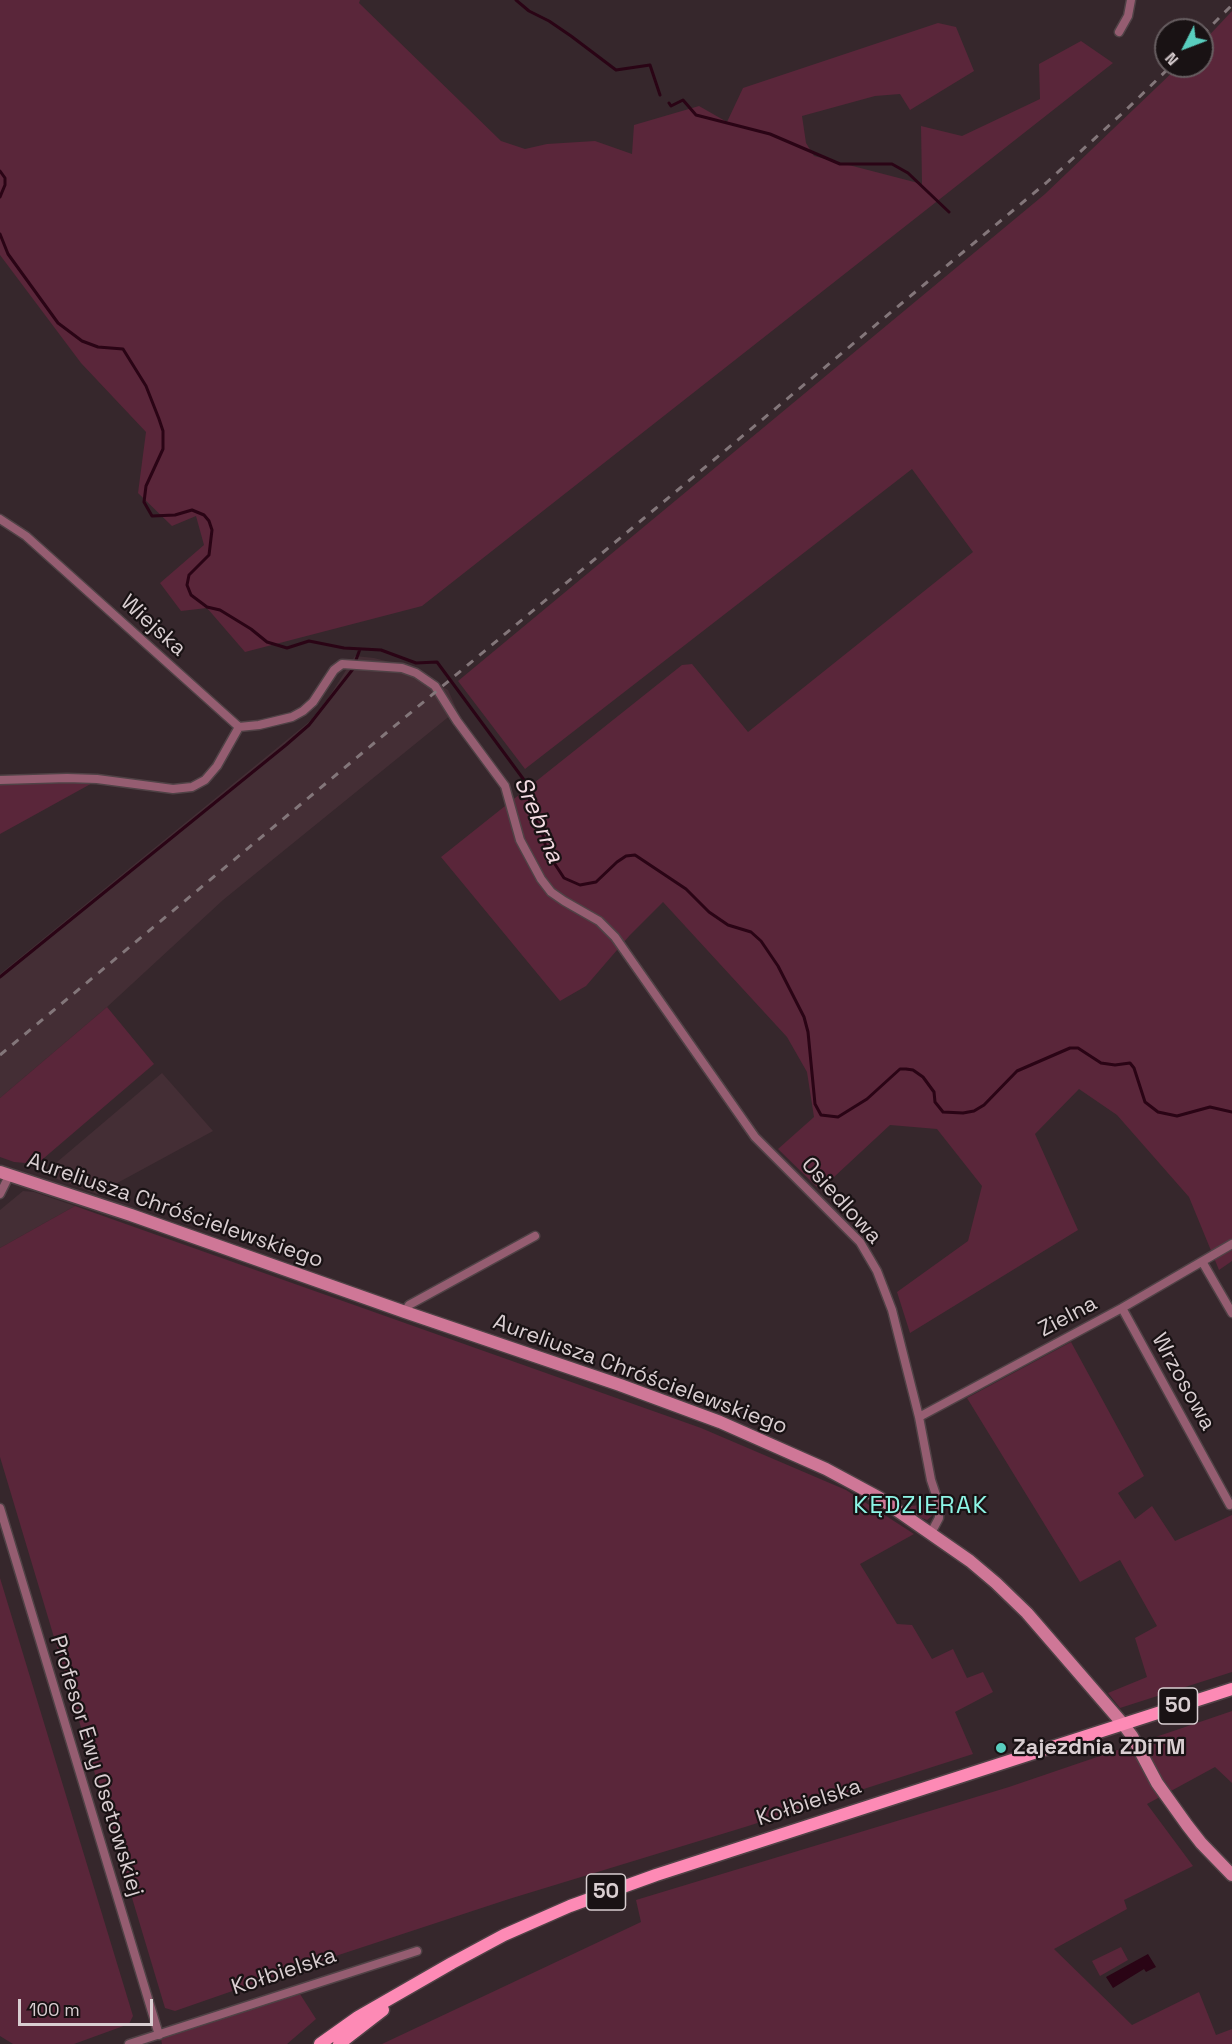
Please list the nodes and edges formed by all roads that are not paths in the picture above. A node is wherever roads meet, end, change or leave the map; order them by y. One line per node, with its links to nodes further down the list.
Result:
1 (1131, 0): 2 (street)
2 (1119, 32)
3 (0, 519): 4 (street, Wiejska)
4 (239, 727): 5 (street); 14 (street, Osiedlowa)
5 (0, 780)
6 (5, 1174): 7 (street); 12 (street, Aureliusza Chróścielewskiego)
7 (0, 1194)
8 (536, 1236): 12 (street)
9 (1232, 1244): 10 (street, Zielna)
10 (1203, 1263): 11 (street, Zielna); 13 (street)
11 (1122, 1308): 14 (street, Zielna); 15 (street, Wrzosowa)
12 (405, 1312): 17 (street, Aureliusza Chróścielewskiego)
13 (1232, 1313)
14 (919, 1417): 17 (street, Osiedlowa)
15 (1230, 1505)
16 (0, 1508): 23 (street, Profesor Ewy Osetowskiej)
17 (931, 1533): 19 (street, Aureliusza Chróścielewskiego)
18 (1232, 1689): 19 (main road, Kołbielska / 50)
19 (1123, 1724): 20 (street, Aureliusza Chróścielewskiego); 22 (main road, Kołbielska / 50)
20 (1232, 1875)
21 (417, 1951): 23 (street, Kołbielska)
22 (412, 1987): 25 (main road, 50); 26 (main road, 50)
23 (159, 2034): 24 (street, Kołbielska)
24 (129, 2044)
25 (320, 2044)
26 (339, 2044)

